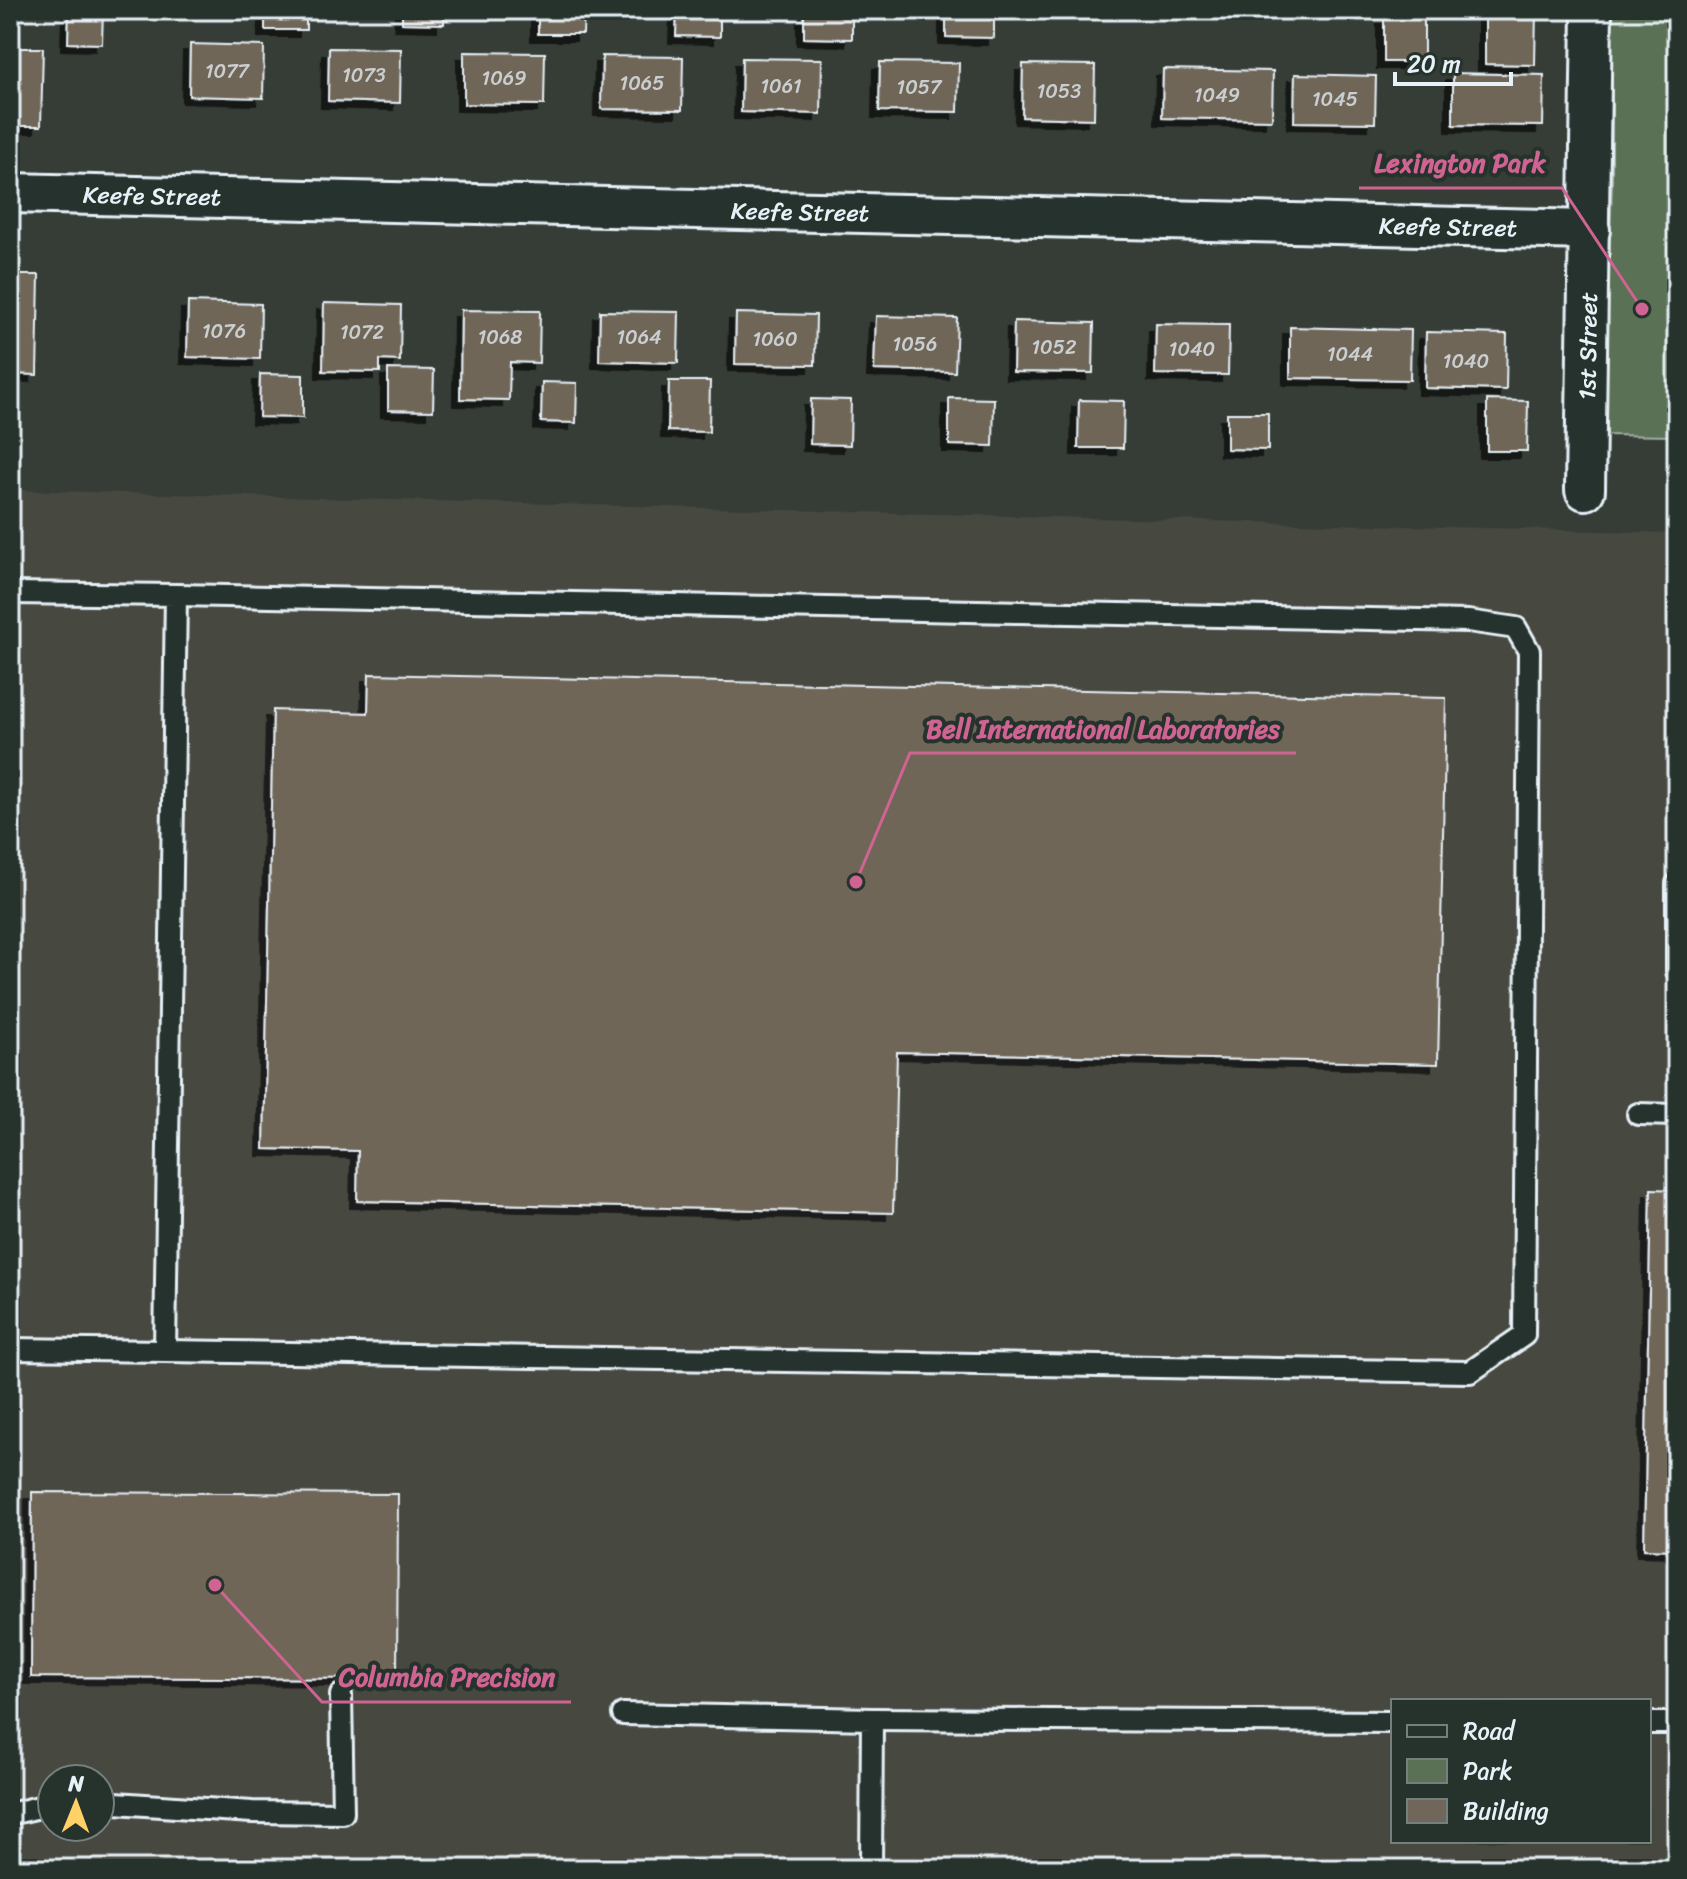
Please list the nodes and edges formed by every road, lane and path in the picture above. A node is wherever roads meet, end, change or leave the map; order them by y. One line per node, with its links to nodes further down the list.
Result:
1 (1592, 10): 3 (street, 1st Street)
2 (10, 193): 3 (street, Keefe Street)
3 (1590, 230): 4 (street, 1st Street)
4 (1585, 490)
5 (10, 593): 6 (lane)
6 (176, 595): 12 (lane); 12 (lane)
7 (1677, 884): 8 (lane)
8 (1677, 971)
9 (1638, 1114): 10 (lane)
10 (1677, 1115)
11 (10, 1349): 12 (lane)
12 (165, 1351)
13 (341, 1695): 19 (lane)
14 (623, 1714): 15 (lane)
15 (872, 1719): 16 (lane); 22 (lane)
16 (1391, 1722)
17 (1651, 1723): 18 (lane)
18 (1677, 1723)
19 (116, 1803)
20 (36, 1808): 21 (lane)
21 (10, 1814)
22 (871, 1869)

